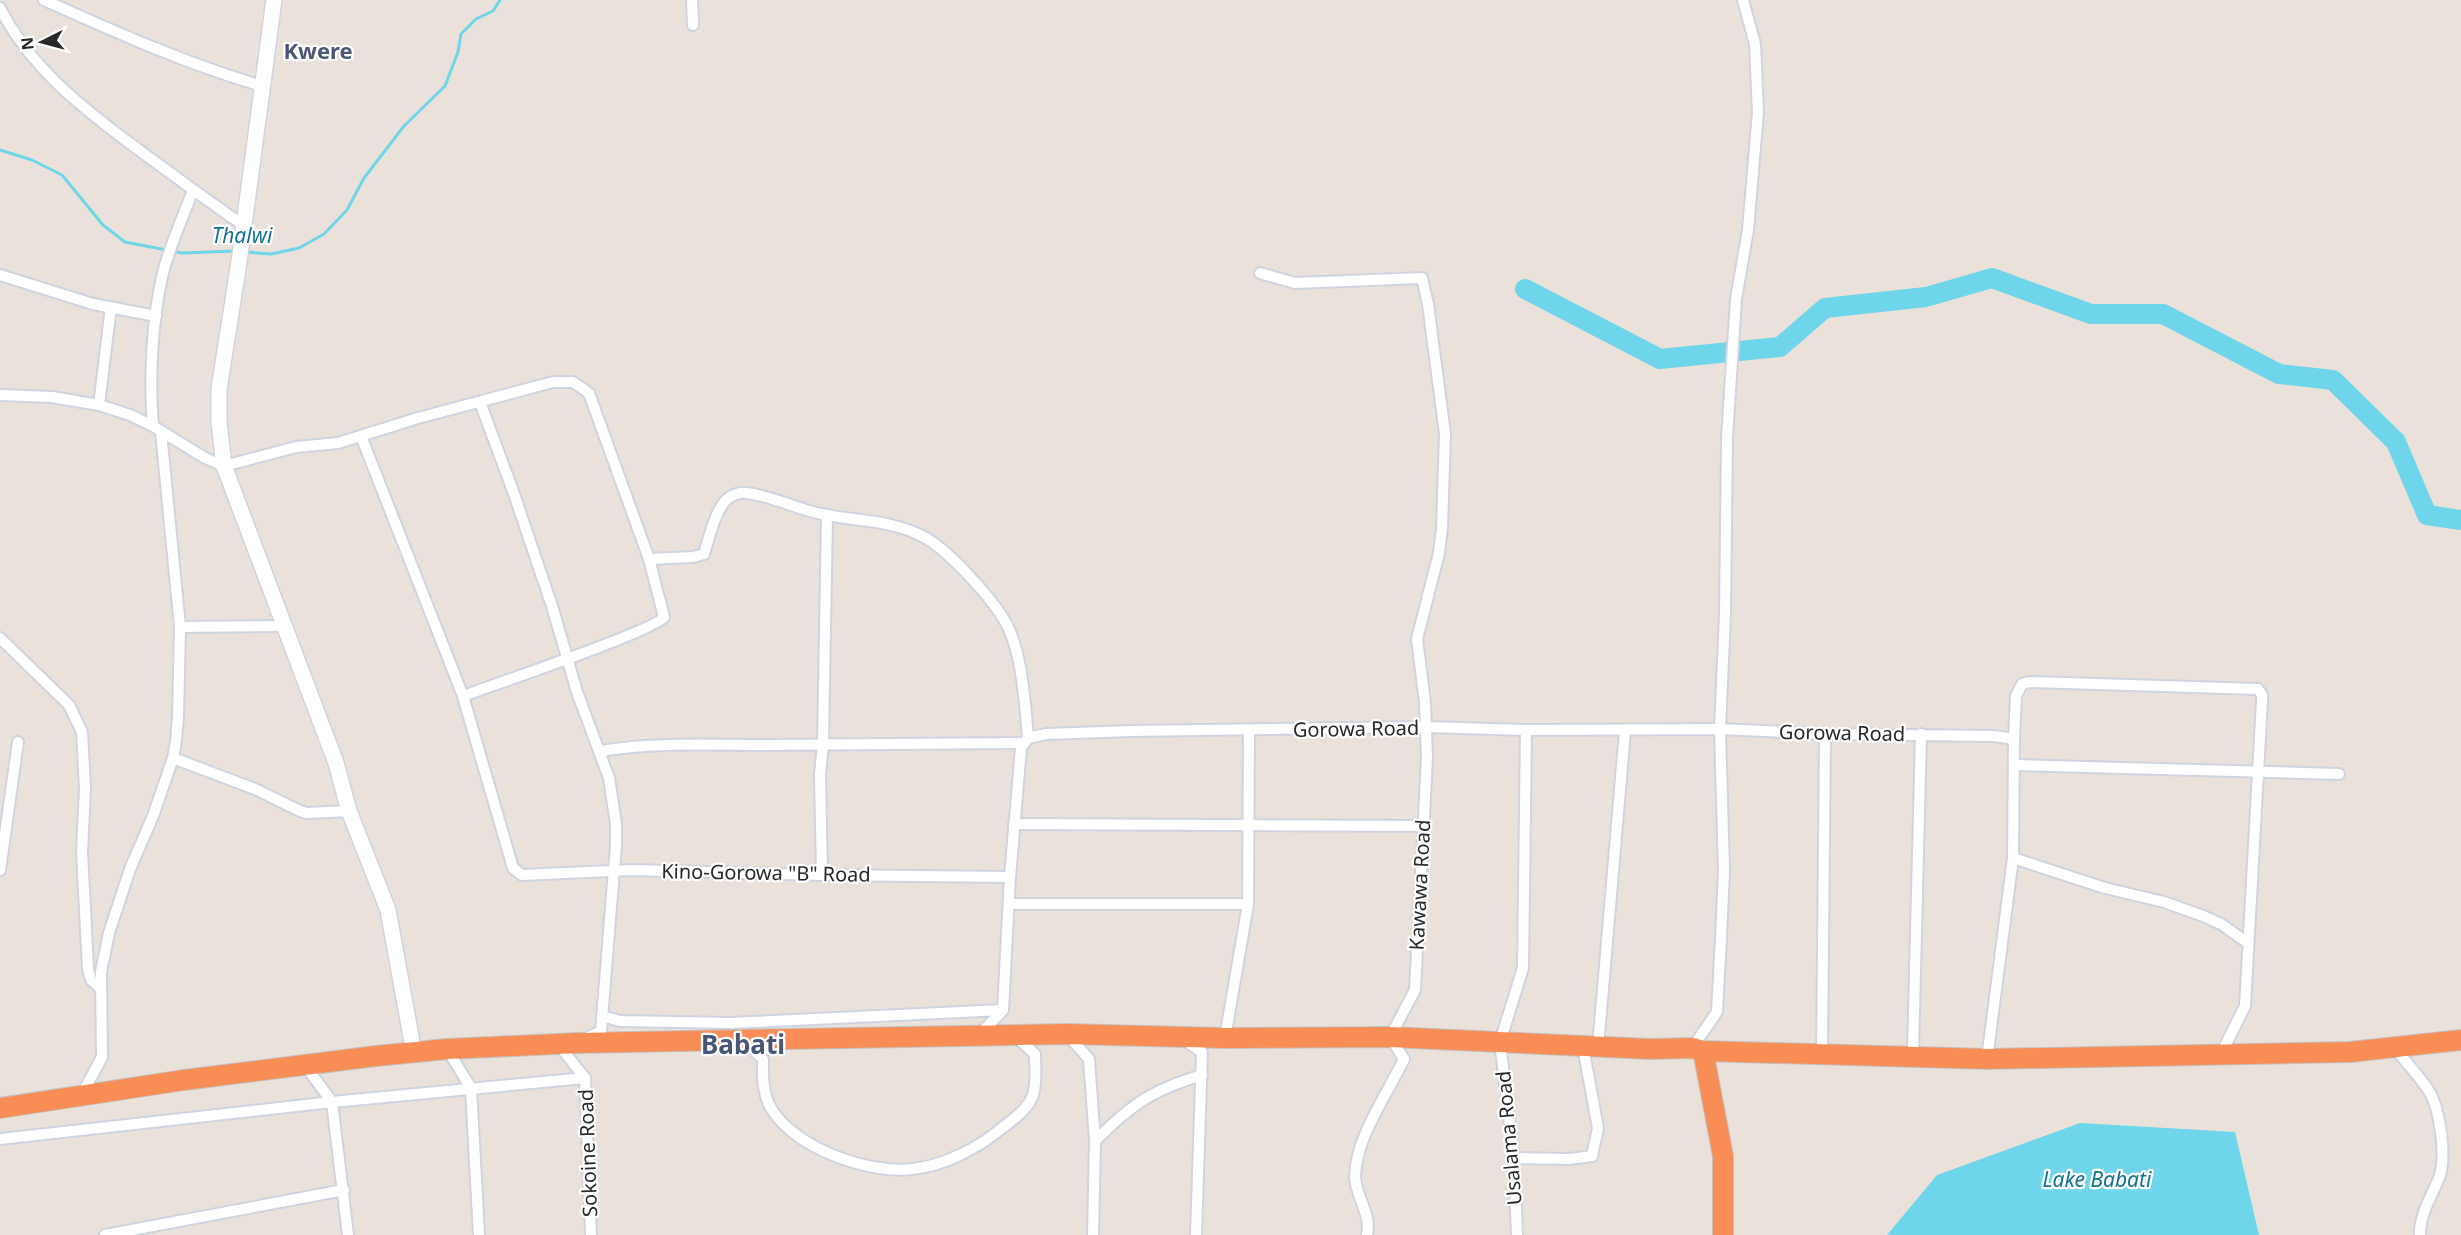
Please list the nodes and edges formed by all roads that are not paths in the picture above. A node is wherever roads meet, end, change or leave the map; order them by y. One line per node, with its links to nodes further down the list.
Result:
1 (44, 0): 7 (street)
2 (274, 0): 7 (street)
3 (692, 0): 6 (street)
4 (1743, 0): 28 (street)
5 (0, 8): 8 (street)
6 (693, 25)
7 (262, 86): 9 (street)
8 (193, 190): 9 (street); 13 (street)
9 (242, 233): 19 (street)
10 (1260, 273): 27 (street, Kawawa Road)
11 (0, 275): 12 (street)
12 (111, 307): 13 (street); 16 (street)
13 (156, 316): 17 (street)
14 (0, 395): 16 (street)
15 (480, 402): 18 (street); 21 (street); 25 (street)
16 (99, 405): 17 (street)
17 (157, 429): 19 (street); 23 (street)
18 (361, 436): 19 (street); 26 (street)
19 (224, 466): 22 (street)
20 (827, 515): 21 (street); 35 (street); 37 (street)
21 (649, 559): 25 (street)
22 (284, 626): 23 (street); 43 (street)
23 (180, 627): 39 (street)
24 (0, 638): 55 (street)
25 (568, 657): 26 (street); 38 (street)
26 (463, 696): 49 (street, Kino-Gorowa "B" Road)
27 (1427, 727): 29 (street, Gorowa Road); 30 (street, Gorowa Road); 46 (street, Kawawa Road)
28 (1720, 729): 31 (street, Gorowa Road); 32 (street, Gorowa Road); 71 (street)
29 (1249, 730): 35 (street, Gorowa Road); 45 (street)
30 (1526, 730): 31 (street, Gorowa Road); 66 (street)
31 (1625, 731): 69 (street)
32 (1825, 734): 33 (street, Gorowa Road); 74 (street)
33 (1921, 734): 34 (street, Gorowa Road); 76 (street)
34 (2014, 739): 40 (street); 41 (street)
35 (1026, 740): 37 (street, Gorowa Road); 44 (street)
36 (18, 742): 48 (street)
37 (823, 744): 38 (street, Gorowa Road); 50 (street)
38 (601, 751): 49 (street)
39 (173, 758): 43 (street); 55 (street)
40 (2015, 765): 41 (street); 47 (street)
41 (2257, 772): 42 (street); 54 (street)
42 (2339, 774)
43 (349, 811): 73 (street)
44 (1014, 824): 45 (street); 51 (street)
45 (1249, 826): 46 (street); 53 (street)
46 (1423, 826): 63 (street, Kawawa Road)
47 (2013, 858): 54 (street); 77 (street)
48 (0, 870)
49 (614, 871): 50 (street, Kino-Gorowa "B" Road); 57 (street)
50 (822, 875): 51 (street, Kino-Gorowa "B" Road)
51 (1010, 876): 52 (street)
52 (1009, 904): 53 (street); 56 (street)
53 (1248, 904): 64 (street)
54 (2248, 943): 75 (street)
55 (100, 988): 82 (street)
56 (1003, 1010): 58 (street); 59 (street)
57 (602, 1016): 58 (street); 67 (street)
58 (736, 1031): 59 (highway); 60 (street); 67 (highway)
59 (980, 1034): 60 (highway)
60 (1013, 1034): 61 (highway)
61 (1067, 1034): 62 (highway); 86 (street)
62 (1179, 1037): 64 (highway); 79 (street)
63 (1390, 1037): 64 (highway); 66 (highway); 96 (street)
64 (1225, 1038)
65 (2461, 1040): 68 (highway)
66 (1500, 1042): 69 (highway); 88 (street, Usalama Road)
67 (568, 1043): 70 (highway); 80 (street, Sokoine Road)
68 (2393, 1046): 75 (highway); 99 (street)
69 (1591, 1047): 72 (highway); 88 (street)
70 (447, 1049): 73 (highway); 81 (street)
71 (1698, 1049): 72 (highway); 74 (highway); 87 (highway)
72 (1650, 1050): 87 (highway)
73 (414, 1053): 78 (highway)
74 (1822, 1053): 76 (highway)
75 (2219, 1056): 77 (highway)
76 (1891, 1058): 77 (highway)
77 (1987, 1059)
78 (305, 1065): 82 (highway); 83 (street)
79 (1202, 1076): 86 (street); 95 (street)
80 (585, 1078): 81 (street); 93 (street, Sokoine Road)
81 (471, 1088): 83 (street); 92 (street)
82 (82, 1094): 84 (highway)
83 (332, 1102): 85 (street); 89 (street)
84 (0, 1108)
85 (0, 1138)
86 (1095, 1141): 94 (street)
87 (1723, 1156): 98 (highway)
88 (1514, 1158): 97 (street, Usalama Road)
89 (344, 1190): 90 (street); 91 (street)
90 (105, 1235)
91 (348, 1235)
92 (478, 1235)
93 (591, 1235)
94 (1093, 1235)
95 (1196, 1235)
96 (1366, 1235)
97 (1517, 1235)
98 (1723, 1235)
99 (2420, 1235)

